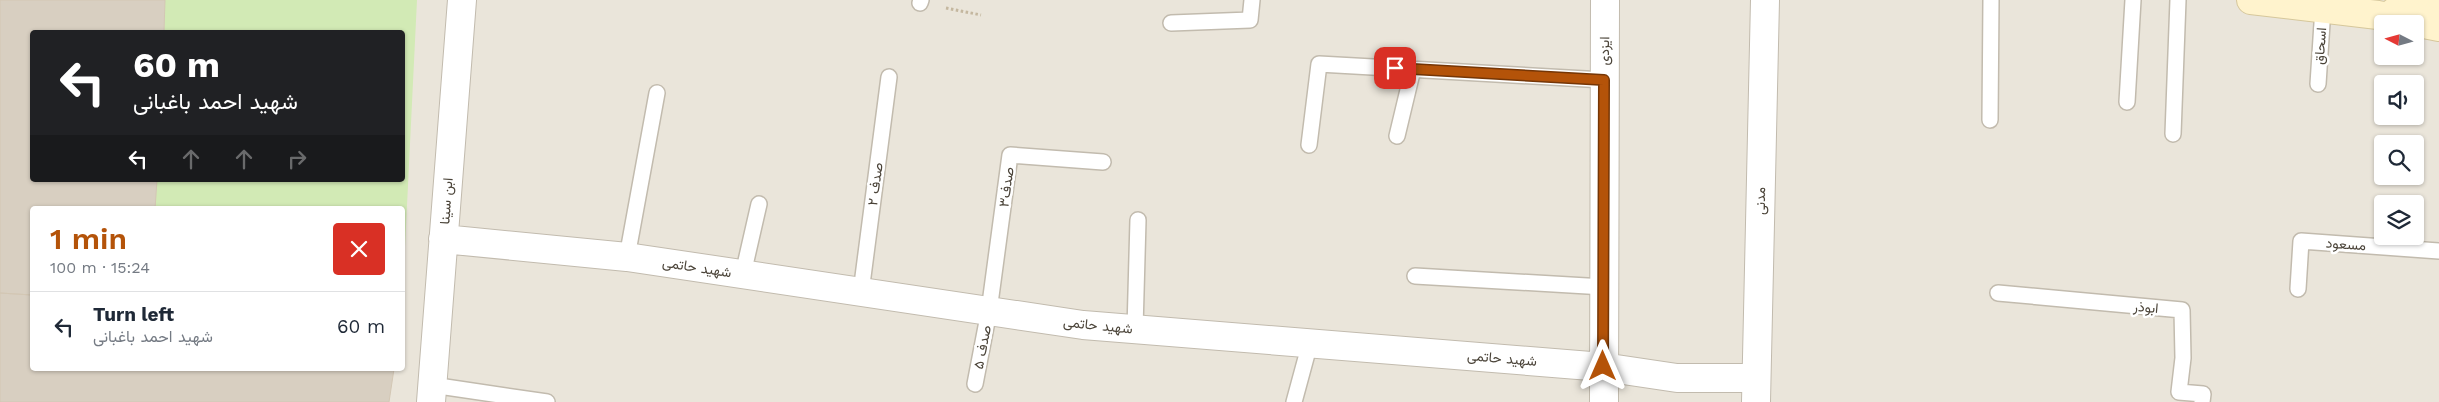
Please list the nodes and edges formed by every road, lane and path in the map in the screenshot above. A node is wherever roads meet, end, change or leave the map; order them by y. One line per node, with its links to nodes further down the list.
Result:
1 (462, 0): 30 (street, ابن سینا)
2 (1252, 0): 14 (lane)
3 (1605, 0): 19 (street, ایزدی)
4 (1764, 0): 44 (street, مدنی)
5 (1991, 0): 23 (lane)
6 (2133, 0): 22 (lane)
7 (2178, 0): 24 (lane)
8 (2251, 0): 11 (street)
9 (920, 1): 12 (path)
10 (2439, 4): 13 (street)
11 (2323, 8): 13 (street); 20 (lane, اسحاق)
12 (981, 15)
13 (2378, 15)
14 (1171, 23)
15 (2424, 24): 16 (street)
16 (2439, 27)
17 (1414, 69): 19 (lane); 25 (lane); 26 (lane)
18 (890, 77): 37 (lane, صدف ۲)
19 (1604, 80): 35 (street, ایزدی)
20 (2318, 84)
21 (657, 93): 32 (lane)
22 (2127, 102)
23 (1990, 120)
24 (2173, 134)
25 (1397, 136)
26 (1309, 145)
27 (1103, 162): 39 (lane, صدف۳)
28 (759, 204): 33 (lane)
29 (1138, 220): 40 (lane)
30 (443, 239): 32 (street, شهید حاتمی); 45 (street, ابن سینا)
31 (2439, 251): 36 (lane, مسعود)
32 (627, 257): 33 (street, شهید حاتمی)
33 (743, 274): 37 (street, شهید حاتمی)
34 (1415, 276): 35 (lane)
35 (1604, 287): 42 (street, ایزدی)
36 (2298, 289)
37 (861, 292): 39 (street, شهید حاتمی)
38 (1998, 292): 49 (lane, ابوذر)
39 (989, 310): 40 (street, شهید حاتمی); 43 (lane, صدف ۵)
40 (1135, 329): 41 (street, شهید حاتمی)
41 (1310, 343): 42 (street, شهید حاتمی); 47 (lane)
42 (1603, 366): 44 (street, شهید حاتمی); 48 (street, ایزدی)
43 (975, 384)
44 (1756, 390)
45 (431, 393): 46 (lane)
46 (547, 402)
47 (1294, 402)
48 (1604, 402)
49 (2202, 402)

